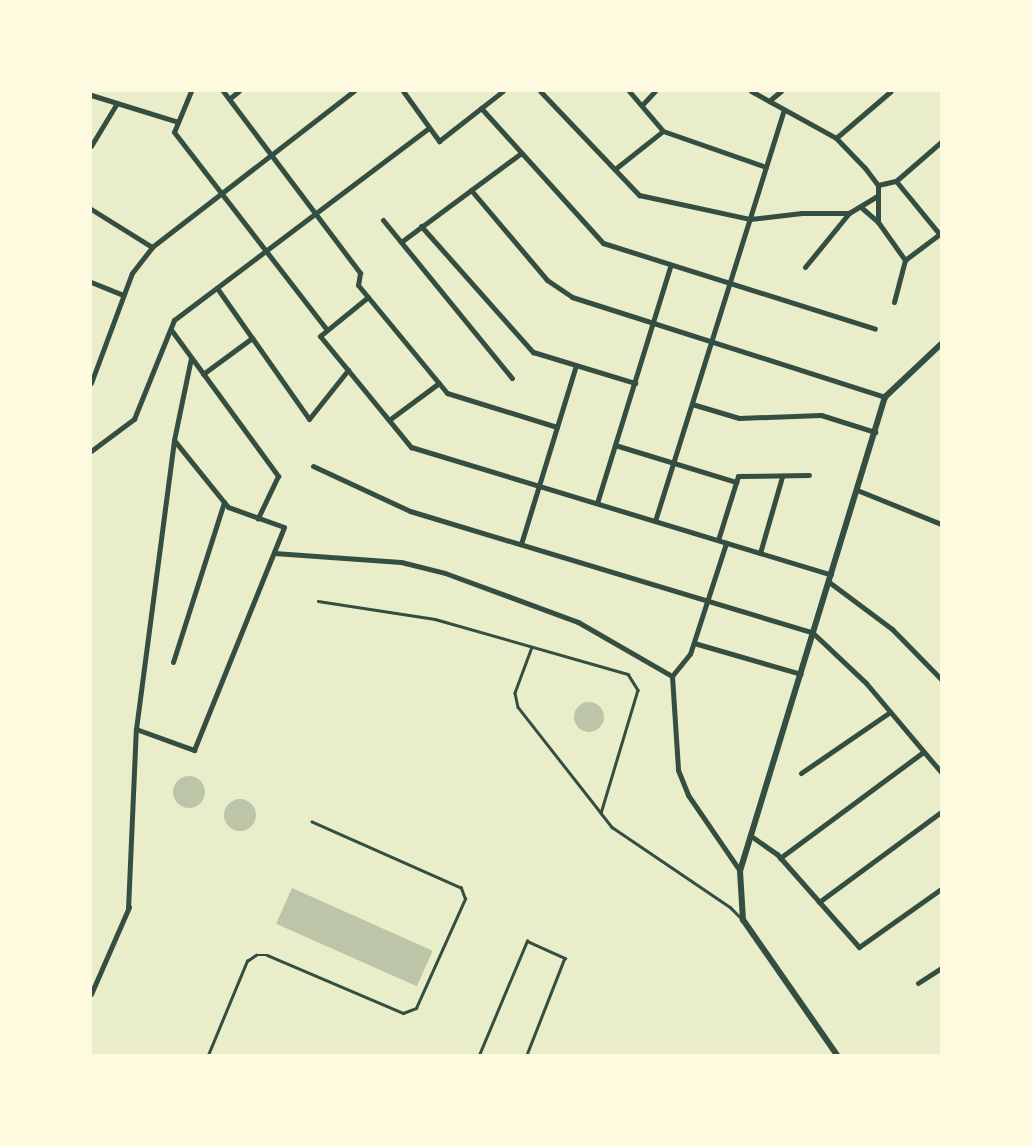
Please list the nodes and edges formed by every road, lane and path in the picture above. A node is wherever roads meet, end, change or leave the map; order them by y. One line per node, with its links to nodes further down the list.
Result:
1 (190, 91): 20 (street)
2 (223, 91): 14 (street)
3 (239, 91): 14 (street)
4 (354, 91): 27 (street)
5 (403, 91): 21 (street)
6 (503, 91): 18 (street)
7 (540, 91): 29 (street)
8 (629, 91): 17 (street)
9 (655, 91): 17 (street)
10 (751, 91): 15 (street)
11 (781, 91): 15 (street)
12 (891, 91): 23 (street)
13 (91, 95): 16 (street)
14 (229, 99): 27 (street)
15 (769, 101): 19 (street)
16 (117, 103): 20 (street); 25 (street)
17 (642, 105): 22 (street)
18 (481, 108): 21 (street); 26 (street)
19 (784, 110): 23 (street); 28 (street)
20 (178, 122): 33 (street)
21 (430, 128): 37 (street)
22 (663, 132): 28 (street); 29 (street)
23 (836, 138): 31 (street)
24 (941, 142): 30 (street)
25 (91, 146)
26 (520, 154): 32 (street); 48 (street)
27 (271, 155): 33 (street); 37 (street)
28 (766, 167): 39 (street)
29 (615, 169): 39 (street)
30 (896, 181): 31 (street); 43 (street)
31 (878, 185): 34 (street)
32 (471, 190): 42 (street); 56 (street)
33 (222, 194): 45 (street); 46 (street)
34 (878, 196): 35 (street); 41 (street)
35 (862, 208): 38 (street); 41 (street)
36 (91, 210): 45 (street)
37 (316, 214): 46 (street); 54 (street)
38 (849, 214): 39 (street); 49 (street)
39 (750, 219): 51 (street)
40 (383, 220): 44 (street)
41 (878, 222): 47 (street)
42 (421, 226): 44 (street); 64 (street)
43 (940, 234): 47 (street)
44 (401, 242): 67 (street)
45 (152, 247): 53 (street)
46 (266, 251): 52 (street); 58 (street)
47 (905, 260): 55 (street)
48 (670, 267): 51 (street); 56 (street)
49 (805, 267)
50 (91, 282): 53 (street)
51 (730, 285): 57 (street); 61 (street)
52 (217, 288): 59 (street); 60 (street)
53 (124, 295): 69 (street)
54 (368, 297): 58 (street); 70 (street)
55 (894, 302)
56 (653, 323): 61 (street); 68 (street)
57 (875, 329)
58 (327, 330): 65 (street)
59 (172, 331): 63 (street); 78 (street)
60 (252, 338): 65 (street); 66 (street)
61 (712, 342): 71 (street); 72 (street)
62 (941, 344): 71 (street)
63 (191, 358): 66 (street); 76 (street)
64 (576, 365): 68 (street); 74 (street)
65 (348, 370): 73 (street)
66 (203, 374): 88 (street)
67 (512, 378)
68 (634, 382): 77 (street)
69 (91, 383)
70 (439, 383): 73 (street); 74 (street)
71 (885, 397): 75 (street)
72 (692, 404): 75 (street); 79 (street)
73 (389, 420): 84 (street)
74 (557, 427): 84 (street)
75 (875, 432): 85 (street)
76 (174, 440): 86 (street); 107 (street)
77 (615, 445): 79 (street); 87 (street)
78 (91, 451)
79 (674, 463): 83 (street); 89 (street)
80 (313, 466): 93 (street)
81 (809, 475): 82 (street)
82 (782, 477): 83 (street); 95 (street)
83 (736, 482): 91 (street)
84 (539, 486): 87 (street); 93 (street)
85 (857, 490): 90 (street); 96 (street)
86 (224, 502): 88 (street); 102 (street)
87 (597, 503): 89 (street)
88 (258, 518): 94 (street)
89 (655, 521): 91 (street)
90 (941, 524)
91 (718, 540): 92 (street)
92 (726, 543): 95 (street); 98 (street)
93 (521, 544): 98 (street)
94 (274, 553): 104 (street); 107 (street)
95 (760, 553): 96 (street)
96 (830, 578): 99 (street); 105 (street)
97 (318, 601): 101 (lane)
98 (707, 601): 99 (street); 100 (street)
99 (813, 633): 103 (street); 106 (street)
100 (694, 643): 103 (street); 104 (street)
101 (532, 647): 112 (lane); 112 (lane)
102 (173, 662)
103 (800, 674): 114 (street)
104 (672, 676): 116 (street)
105 (941, 679)
106 (890, 712): 108 (street); 110 (street)
107 (136, 729): 122 (street)
108 (923, 752): 109 (street); 115 (street)
109 (941, 772)
110 (801, 773)
111 (941, 812): 118 (street)
112 (601, 813): 119 (lane)
113 (312, 822): 123 (lane)
114 (751, 836): 115 (street); 116 (street)
115 (780, 858): 118 (street)
116 (740, 871): 119 (street)
117 (941, 889): 118 (street)
118 (819, 902)
119 (742, 920): 126 (street)
120 (941, 968): 121 (street)
121 (918, 983)
122 (91, 994)
123 (208, 1055)
124 (479, 1055): 125 (lane)
125 (527, 1055)
126 (836, 1055)

